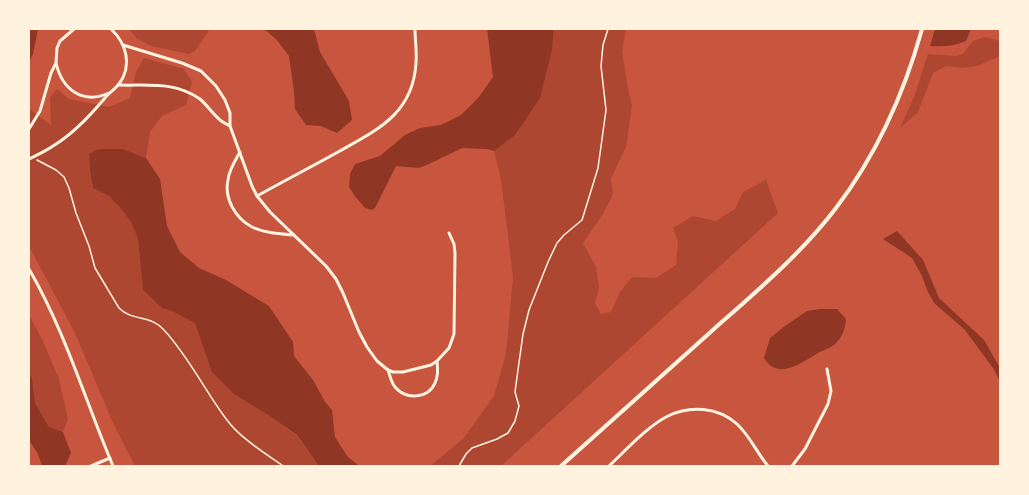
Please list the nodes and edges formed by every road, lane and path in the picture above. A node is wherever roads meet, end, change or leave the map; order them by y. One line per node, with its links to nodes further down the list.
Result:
1 (74, 29): 7 (street)
2 (111, 29): 6 (street)
3 (414, 29): 14 (street)
4 (608, 29): 25 (path)
5 (922, 29): 26 (street)
6 (123, 45): 8 (street); 10 (street)
7 (56, 63): 9 (street); 11 (street)
8 (118, 85): 9 (street); 10 (street)
9 (110, 92): 13 (street)
10 (230, 126): 12 (street)
11 (29, 129)
12 (240, 152): 14 (street); 16 (street)
13 (31, 158): 24 (path)
14 (257, 196): 16 (street)
15 (449, 233): 18 (street)
16 (294, 235): 20 (street)
17 (29, 269): 21 (street)
18 (438, 361): 20 (street); 20 (street)
19 (827, 369): 29 (street)
20 (388, 370)
21 (110, 458): 22 (street); 23 (street)
22 (90, 466)
23 (113, 466)
24 (283, 466)
25 (459, 466)
26 (561, 466)
27 (609, 466): 28 (street)
28 (768, 466)
29 (792, 466)

